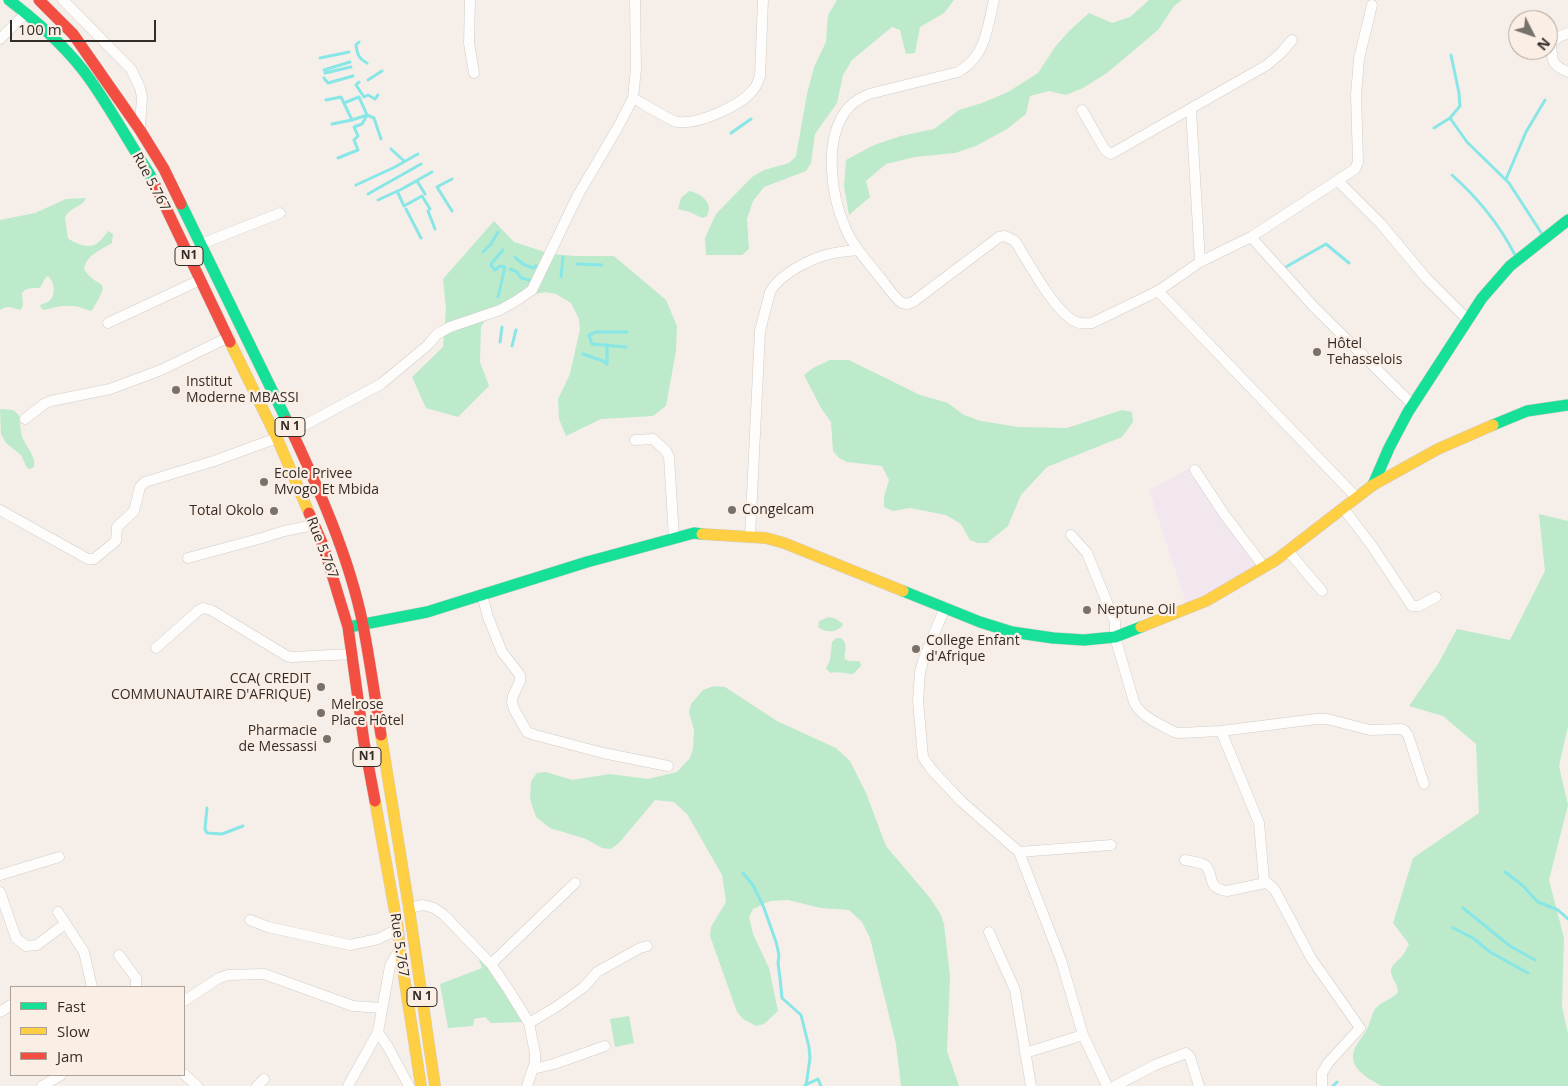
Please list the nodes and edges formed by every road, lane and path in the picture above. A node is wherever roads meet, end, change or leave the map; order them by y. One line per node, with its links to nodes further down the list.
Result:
1 (9, 0): 9 (main road, Rue 5.767 / N1)
2 (39, 0): 18 (main road, N 1)
3 (63, 0): 18 (street)
4 (470, 0): 14 (street)
5 (635, 0): 15 (street)
6 (763, 0): 15 (street)
7 (994, 0): 24 (street)
8 (1372, 5): 19 (street)
9 (26, 13): 11 (street); 26 (main road, Rue 5.767 / N1)
10 (1568, 33): 13 (street)
11 (0, 39)
12 (1292, 40): 17 (street)
13 (1568, 72)
14 (474, 73)
15 (633, 98): 34 (street)
16 (1082, 110): 17 (street)
17 (1191, 110): 25 (street)
18 (140, 130): 23 (main road, N 1)
19 (1338, 182): 22 (street); 28 (street)
20 (280, 213): 23 (street)
21 (1568, 220): 28 (main road)
22 (1250, 237): 25 (street); 31 (street)
23 (201, 244): 34 (main road, N 1)
24 (858, 250): 27 (street); 44 (street)
25 (1200, 262): 27 (street)
26 (200, 280): 29 (street); 30 (main road, Rue 5.767 / N1)
27 (1158, 291): 39 (street)
28 (1468, 320): 31 (main road)
29 (108, 323)
30 (229, 337): 33 (street); 35 (main road, Rue 5.767 / N1)
31 (1412, 404): 38 (main road)
32 (1568, 405): 38 (main road)
33 (25, 419)
34 (292, 432): 53 (main road, N 1)
35 (277, 438): 41 (street); 42 (main road, Rue 5.767 / N1)
36 (635, 440): 45 (street)
37 (1195, 470): 48 (street)
38 (1373, 485): 39 (main road)
39 (1356, 498): 40 (main road)
40 (1343, 508): 46 (main road); 51 (street)
41 (0, 510)
42 (314, 525): 47 (street); 54 (main road, Rue 5.767 / N1)
43 (1071, 534): 55 (street)
44 (750, 536): 45 (main road); 52 (main road)
45 (674, 538): 50 (main road)
46 (1288, 551): 48 (main road); 49 (street)
47 (188, 558)
48 (1264, 567): 55 (main road)
49 (1322, 591)
50 (482, 595): 53 (main road); 59 (street)
51 (1436, 597)
52 (945, 608): 55 (main road); 62 (street)
53 (364, 624): 54 (main road); 69 (main road, N 1)
54 (348, 627): 57 (main road, Rue 5.767 / N1)
55 (1115, 637): 58 (street)
56 (156, 648): 57 (street)
57 (352, 654): 73 (main road, Rue 5.767 / N1)
58 (1221, 731): 60 (street); 67 (street)
59 (668, 766)
60 (1424, 784)
61 (1111, 845): 62 (street)
62 (1019, 852): 85 (street)
63 (59, 857): 65 (street)
64 (1185, 860): 67 (street)
65 (0, 875)
66 (575, 883): 78 (street)
67 (1265, 883): 102 (street)
68 (0, 892): 72 (street)
69 (409, 908): 78 (street); 96 (main road, N 1)
70 (58, 912): 72 (street)
71 (250, 920): 73 (street)
72 (65, 924): 79 (street)
73 (398, 929): 76 (main road, Rue 5.767 / N1)
74 (989, 932): 87 (street)
75 (648, 946): 83 (street)
76 (400, 951): 82 (street); 95 (main road, Rue 5.767 / N1)
77 (119, 955): 80 (street)
78 (492, 964): 83 (street)
79 (92, 986)
80 (136, 986)
81 (185, 1000): 82 (street)
82 (382, 1008): 84 (street)
83 (530, 1023): 88 (street)
84 (378, 1032): 93 (street); 94 (street)
85 (1082, 1035): 87 (street); 99 (street)
86 (605, 1046): 88 (street)
87 (1025, 1053): 98 (street)
88 (533, 1069): 97 (street)
89 (185, 1075): 92 (street)
90 (59, 1076): 91 (street)
91 (42, 1086)
92 (197, 1086)
93 (348, 1086)
94 (409, 1086)
95 (420, 1086)
96 (435, 1086)
97 (527, 1086)
98 (1031, 1086)
99 (1108, 1086)
100 (1115, 1086): 101 (street)
101 (1199, 1086)
102 (1322, 1086)

